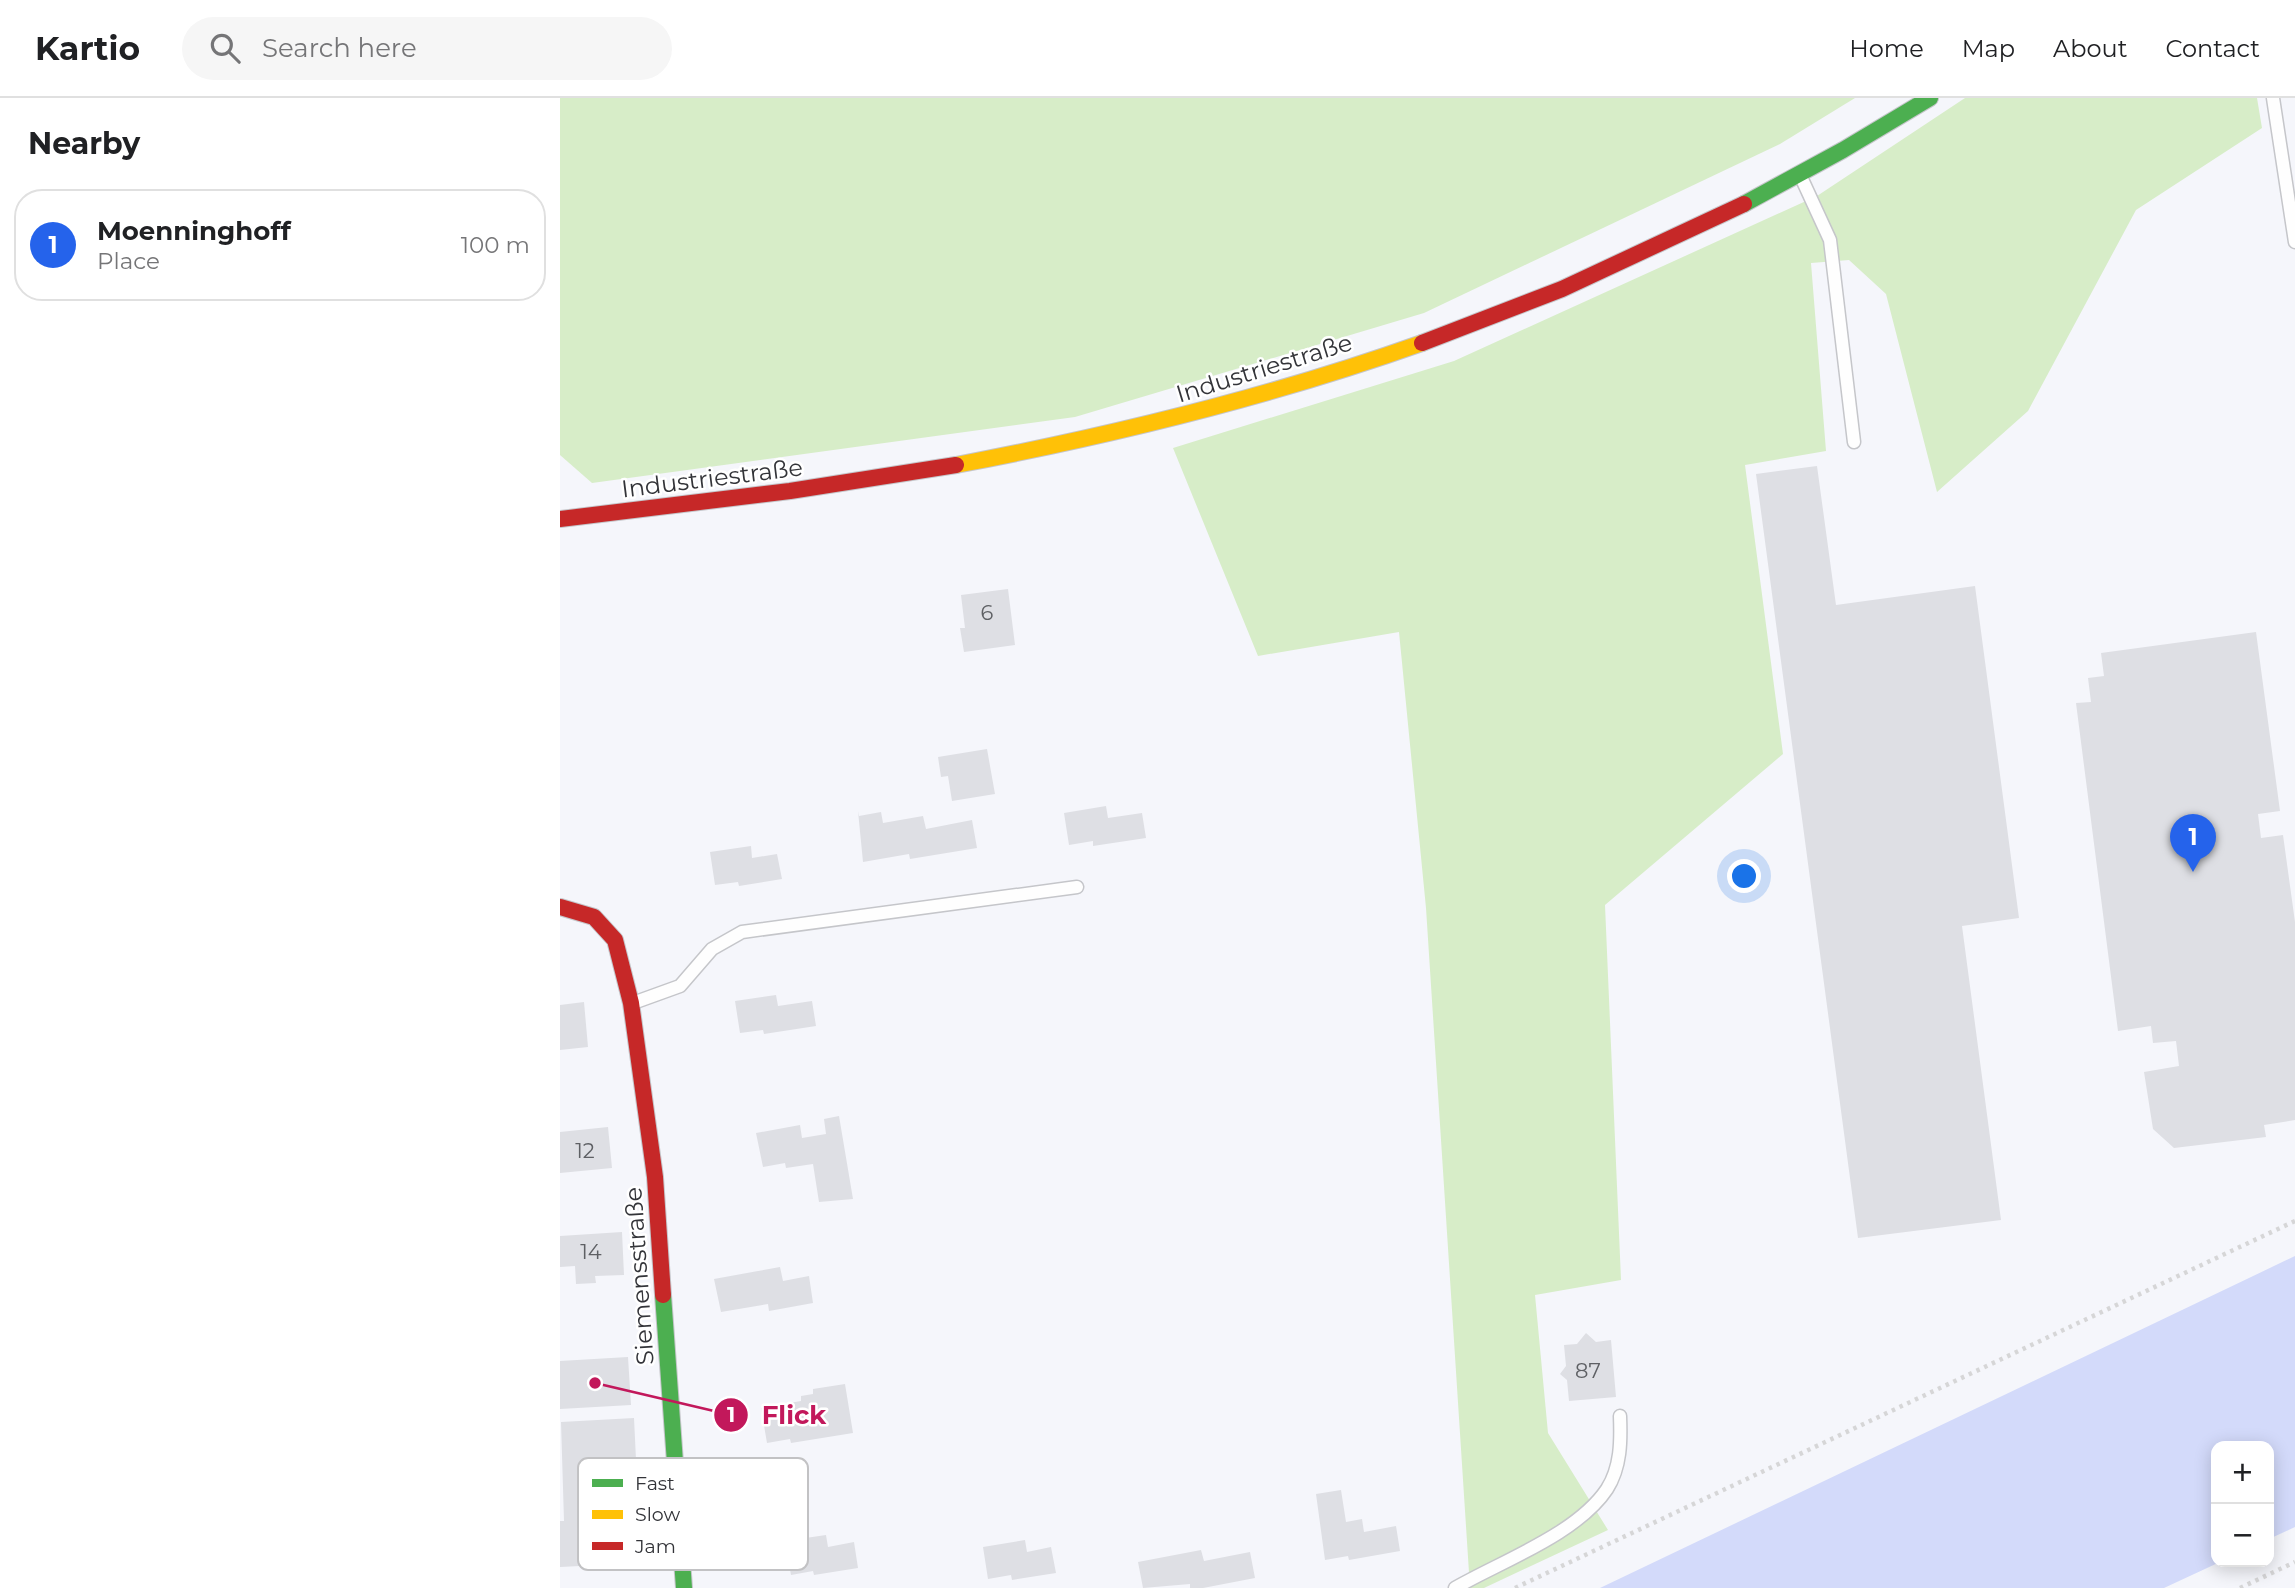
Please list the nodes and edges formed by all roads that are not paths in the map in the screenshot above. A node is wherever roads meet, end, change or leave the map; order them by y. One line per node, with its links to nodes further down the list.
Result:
1 (1930, 98): 3 (street, Industriestraße)
2 (2273, 98): 4 (lane)
3 (1799, 174): 5 (lane); 6 (street, Industriestraße)
4 (2295, 242)
5 (1854, 442)
6 (560, 519)
7 (1077, 887): 9 (lane)
8 (560, 907): 9 (street, Siemensstraße)
9 (631, 1003): 11 (street, Siemensstraße)
10 (1620, 1416): 14 (lane)
11 (675, 1458)
12 (683, 1570): 13 (street, Siemensstraße)
13 (684, 1588)
14 (1455, 1588)

